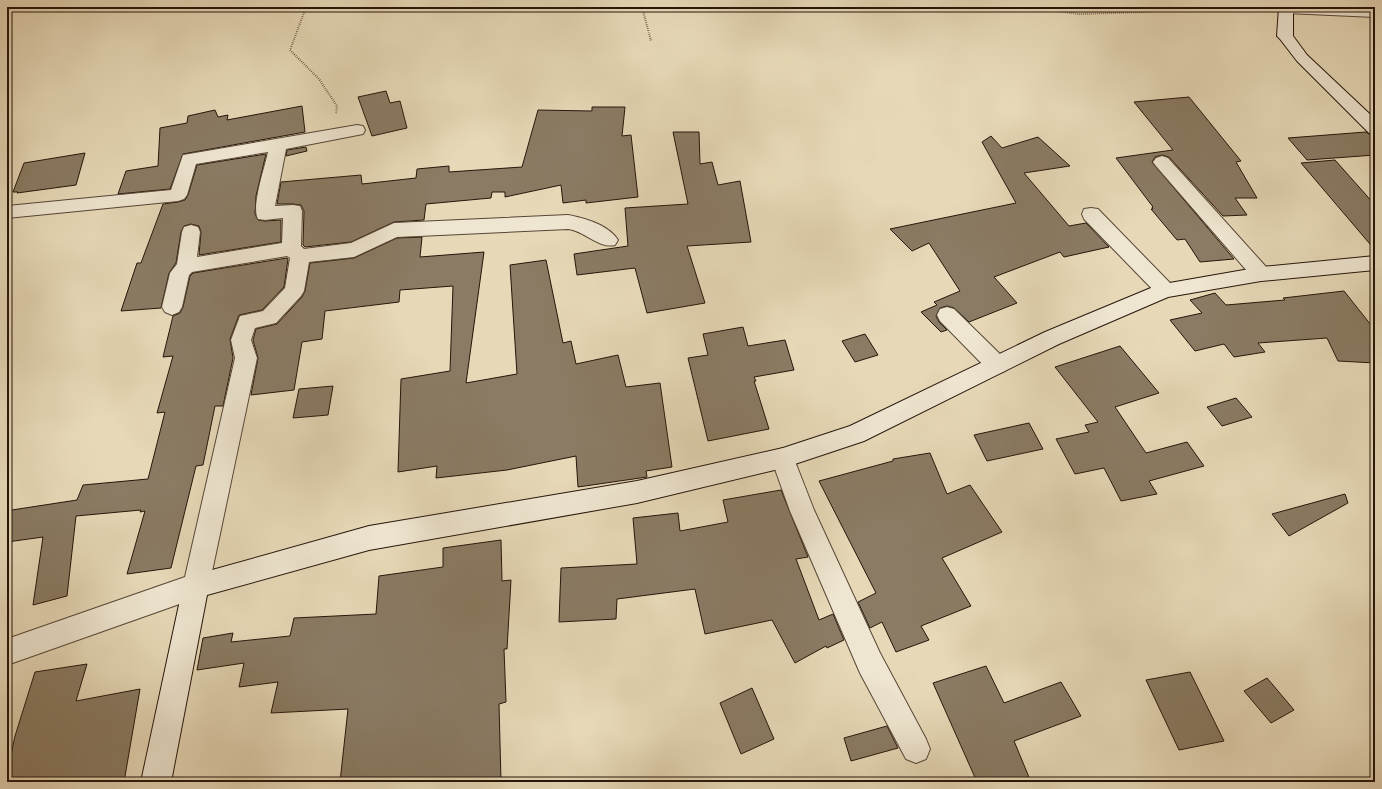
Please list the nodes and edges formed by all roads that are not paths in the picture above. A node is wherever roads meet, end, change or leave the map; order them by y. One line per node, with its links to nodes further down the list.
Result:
1 (1286, 8): 2 (street); 3 (street)
2 (1375, 13)
3 (1375, 129)
4 (357, 130): 5 (street)
5 (278, 145): 7 (street); 11 (street)
6 (1162, 162): 14 (street)
7 (7, 212)
8 (1091, 214): 15 (street)
9 (190, 232): 13 (street)
10 (608, 240): 11 (street)
11 (295, 252): 13 (street); 20 (street)
12 (1375, 262): 14 (street)
13 (186, 266): 16 (street)
14 (1261, 274): 15 (street)
15 (1166, 290): 18 (street)
16 (172, 307)
17 (947, 315): 18 (street)
18 (997, 365): 19 (street)
19 (783, 458): 20 (street); 22 (street)
20 (196, 586): 21 (street); 23 (street)
21 (7, 652)
22 (916, 748)
23 (156, 782)

